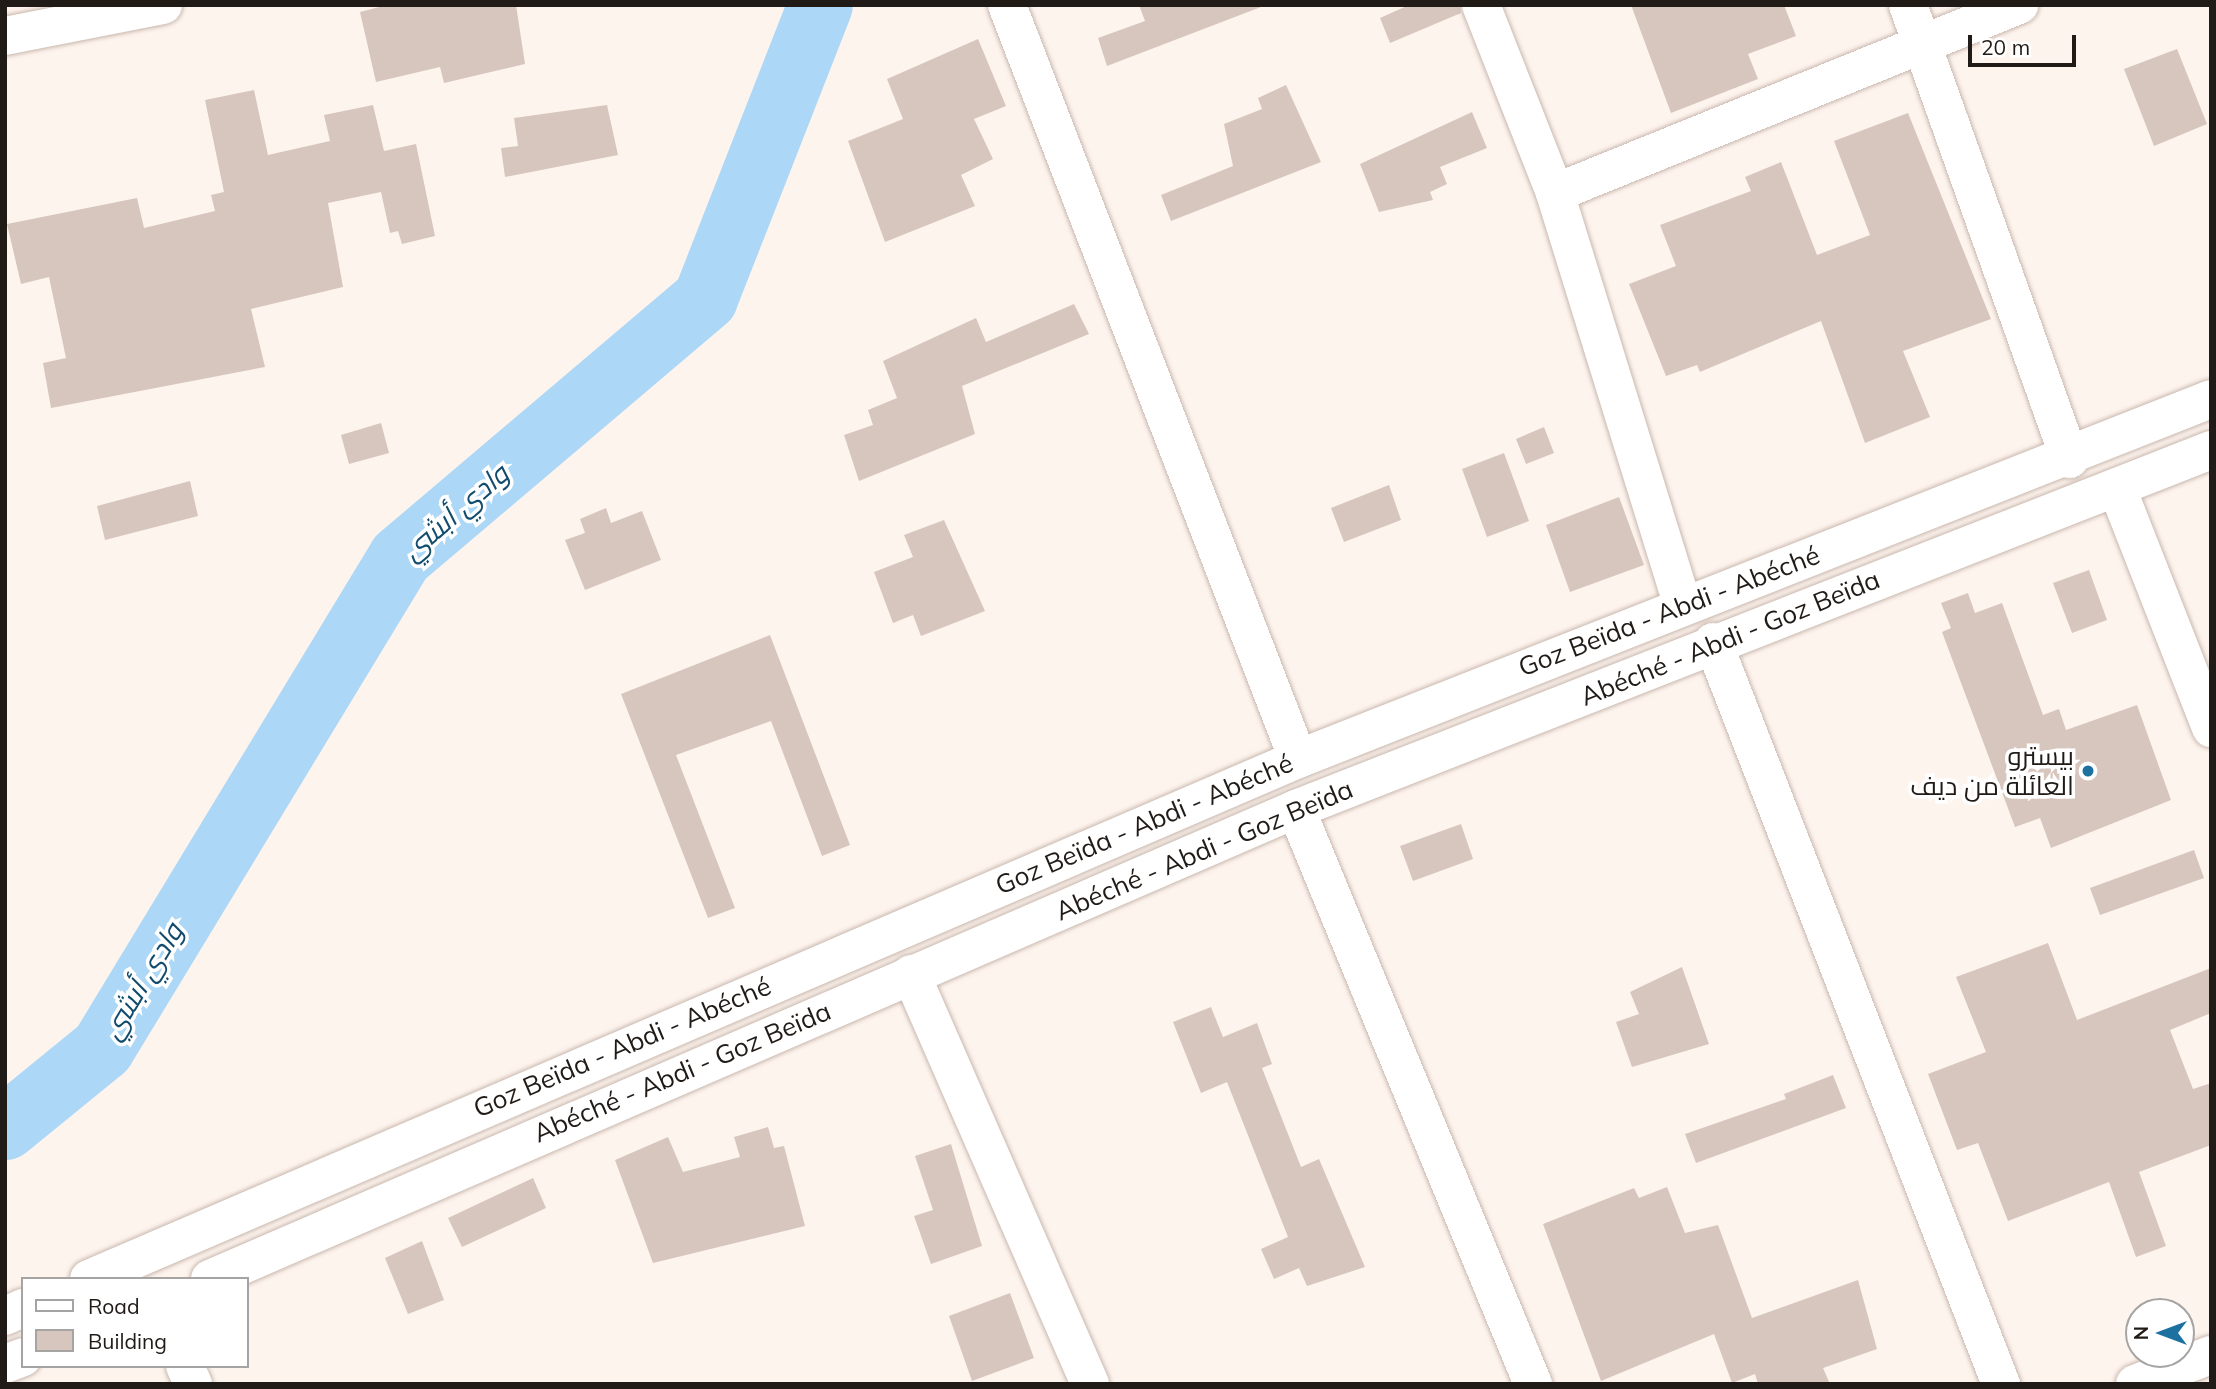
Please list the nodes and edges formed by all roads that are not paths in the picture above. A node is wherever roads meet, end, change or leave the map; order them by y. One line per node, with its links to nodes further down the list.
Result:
1 (163, 5): 6 (street)
2 (1007, 5): 18 (street)
3 (1481, 5): 8 (street)
4 (1908, 5): 7 (street)
5 (2019, 5): 7 (street)
6 (5, 36)
7 (1922, 43): 8 (street); 11 (street)
8 (1555, 193): 13 (street)
9 (2211, 398): 11 (street, Goz Beïda - Abdi - Abéché)
10 (2211, 450): 12 (street, Abéché - Abdi - Goz Beïda)
11 (2070, 459): 13 (street, Goz Beïda - Abdi - Abéché)
12 (2118, 488): 14 (street, Abéché - Abdi - Goz Beïda); 17 (street)
13 (1682, 603): 15 (street, Goz Beïda - Abdi - Abéché)
14 (1713, 642): 16 (street, Abéché - Abdi - Goz Beïda); 32 (street)
15 (1542, 661): 16 (street); 18 (street, Goz Beïda - Abdi - Abéché)
16 (1560, 705): 19 (street, Abéché - Abdi - Goz Beïda)
17 (2211, 728)
18 (1298, 759): 21 (street, Goz Beïda - Abdi - Abéché)
19 (1296, 809): 20 (street, Abéché - Abdi - Goz Beïda); 31 (street)
20 (911, 974): 22 (street, Abéché - Abdi - Goz Beïda); 30 (street)
21 (350, 1164): 22 (street); 23 (street, Goz Beïda - Abdi - Abéché)
22 (369, 1206): 24 (street, Abéché - Abdi - Goz Beïda)
23 (94, 1277)
24 (214, 1277)
25 (21, 1309): 26 (street)
26 (5, 1316)
27 (2211, 1355): 33 (street)
28 (186, 1368): 29 (street)
29 (193, 1384)
30 (1090, 1384)
31 (1533, 1384)
32 (2001, 1384)
33 (2135, 1384)

